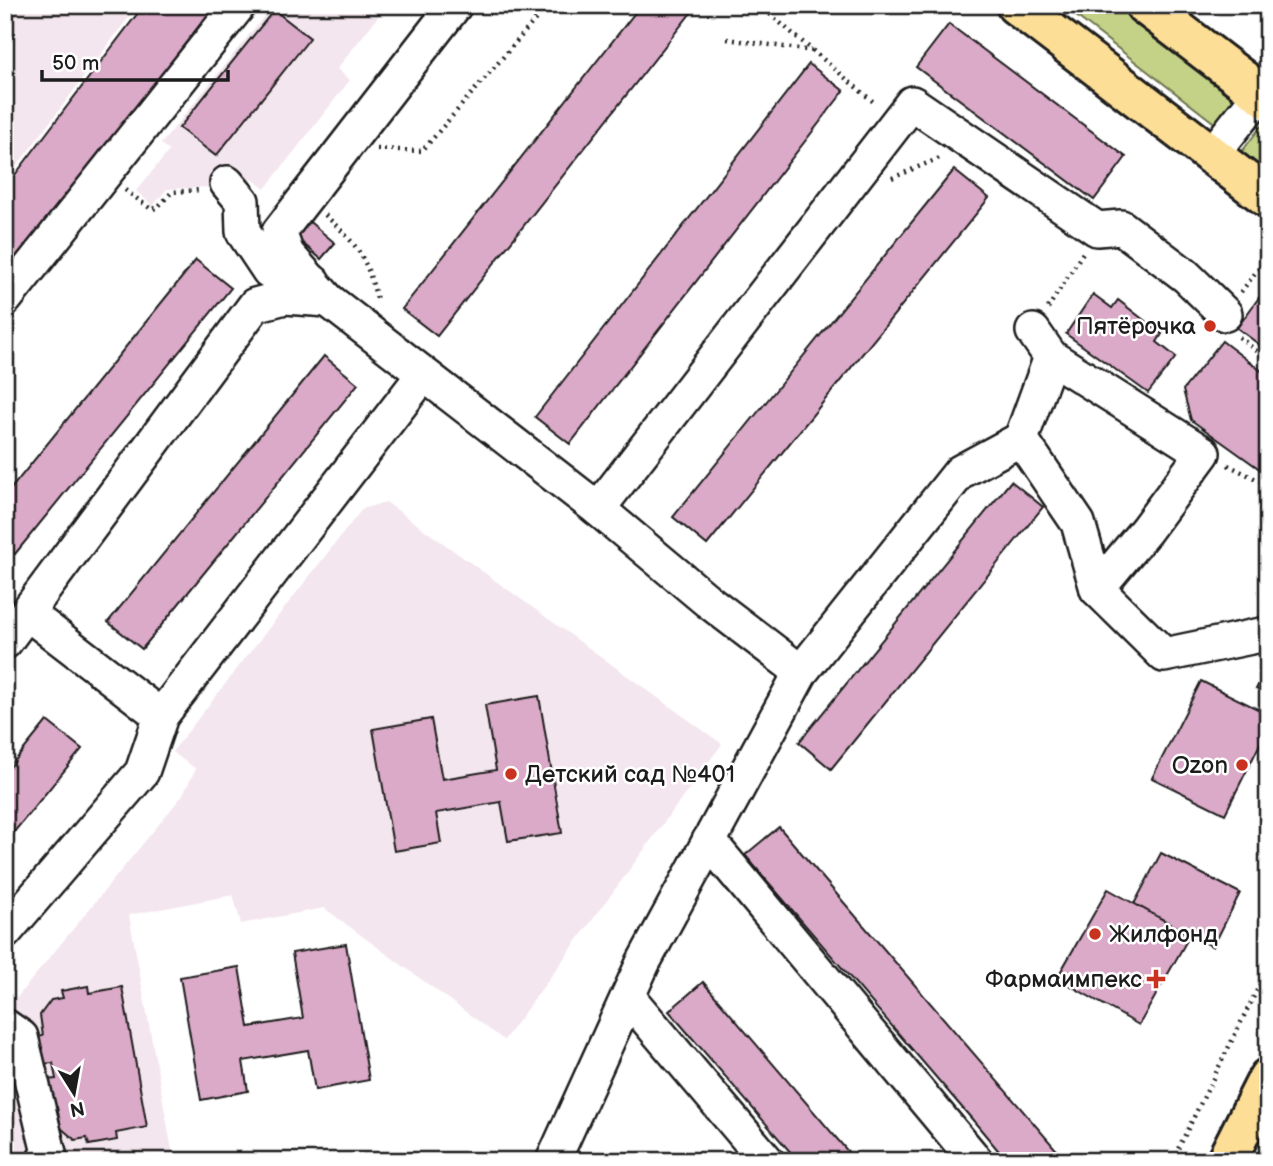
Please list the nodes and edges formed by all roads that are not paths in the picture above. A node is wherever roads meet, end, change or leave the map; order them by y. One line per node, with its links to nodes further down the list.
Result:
1 (239, 5): 10 (street)
2 (455, 5): 9 (street)
3 (1016, 5): 6 (main road)
4 (1145, 5): 5 (main road)
5 (1264, 97): 6 (street)
6 (1210, 157): 8 (main road)
7 (230, 186): 9 (street)
8 (1268, 198)
9 (321, 291): 12 (street); 16 (street)
10 (5, 299)
11 (1225, 314): 14 (street)
12 (423, 375): 14 (street); 20 (street)
13 (1021, 439): 15 (street); 15 (street); 19 (street)
14 (598, 509): 19 (street)
15 (1097, 589): 17 (street)
16 (27, 613): 18 (street); 20 (street)
17 (1268, 639)
18 (5, 642)
19 (801, 672): 21 (street)
20 (161, 716): 22 (street)
21 (709, 841): 23 (street); 29 (street)
22 (5, 932)
23 (628, 997): 27 (street); 28 (street)
24 (5, 1026): 26 (street)
25 (1268, 1078): 30 (main road)
26 (43, 1161)
27 (553, 1161)
28 (767, 1161)
29 (976, 1161)
30 (1226, 1161)

